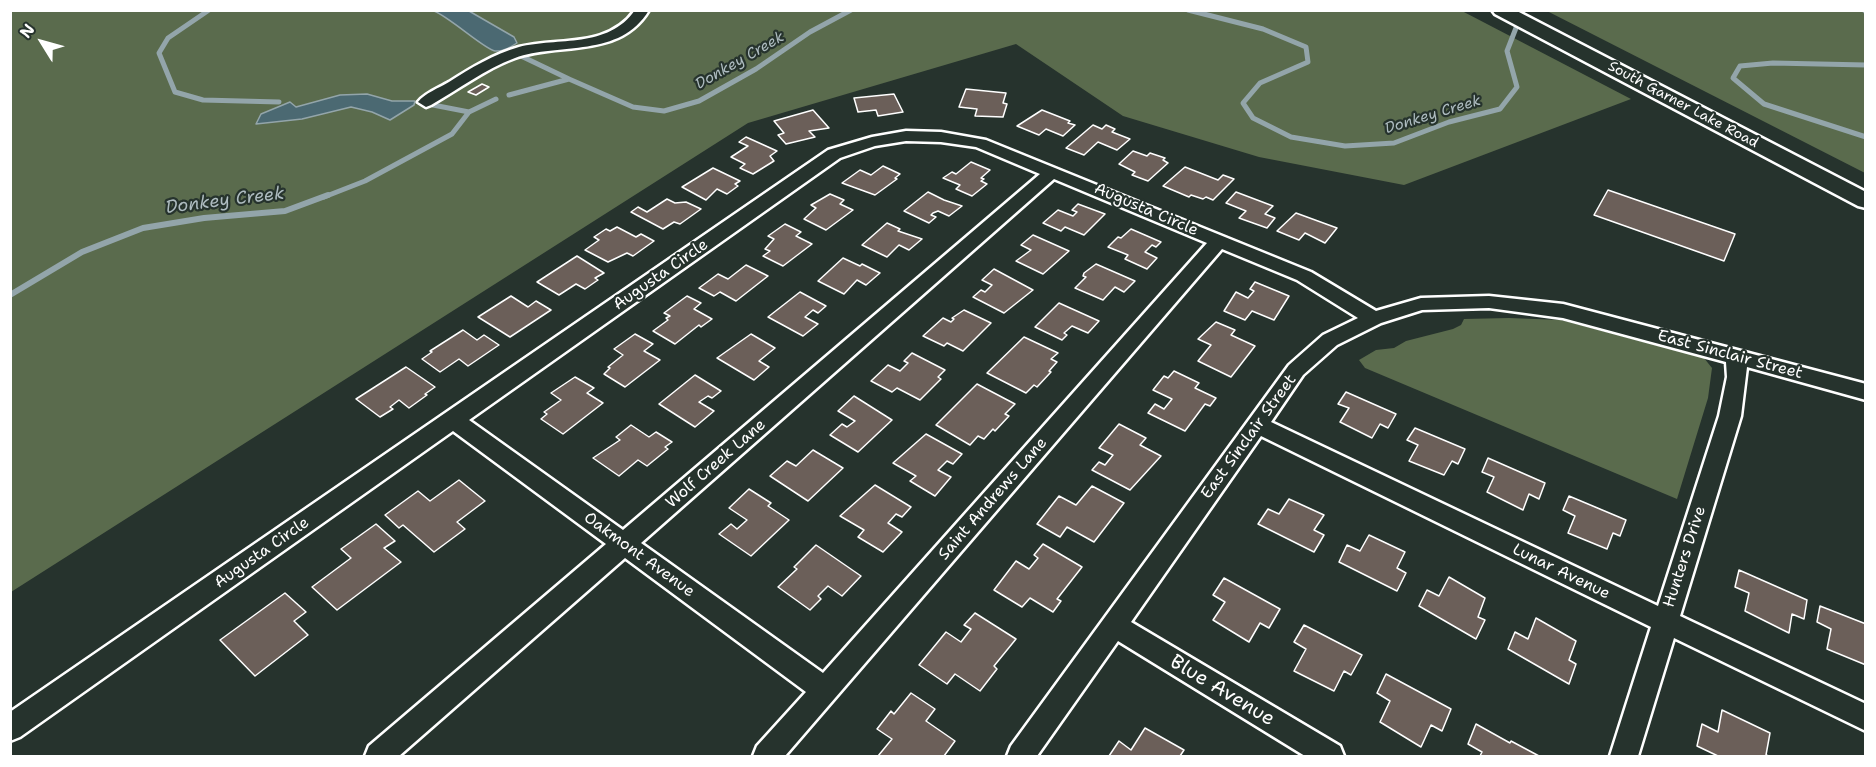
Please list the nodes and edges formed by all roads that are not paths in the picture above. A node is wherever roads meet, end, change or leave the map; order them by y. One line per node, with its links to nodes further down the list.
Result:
1 (642, 10): 3 (street)
2 (1501, 10): 5 (main road, South Garner Lake Road)
3 (426, 102)
4 (1052, 171): 6 (street, Augusta Circle); 10 (street, Augusta Circle); 12 (street, Wolf Creek Lane)
5 (1866, 201)
6 (1220, 241): 7 (street, Augusta Circle); 15 (street, Saint Andrews Lane)
7 (1374, 318): 8 (street, East Sinclair Street); 11 (street, East Sinclair Street)
8 (1736, 356): 9 (street, East Sinclair Street); 13 (street, Hunters Drive)
9 (1866, 392)
10 (453, 420): 12 (street, Oakmont Avenue); 17 (street, Augusta Circle)
11 (1257, 425): 13 (street, Lunar Avenue); 14 (street, East Sinclair Street)
12 (624, 543): 15 (street, Oakmont Avenue); 19 (street, Wolf Creek Lane)
13 (1664, 622): 16 (street, Lunar Avenue); 22 (street, Hunters Drive)
14 (1114, 626): 20 (street, East Sinclair Street); 21 (street, Blue Avenue)
15 (825, 690): 18 (street, Saint Andrews Lane)
16 (1866, 718)
17 (10, 728)
18 (772, 755)
19 (380, 756)
20 (1021, 756)
21 (1330, 756)
22 (1624, 756)

